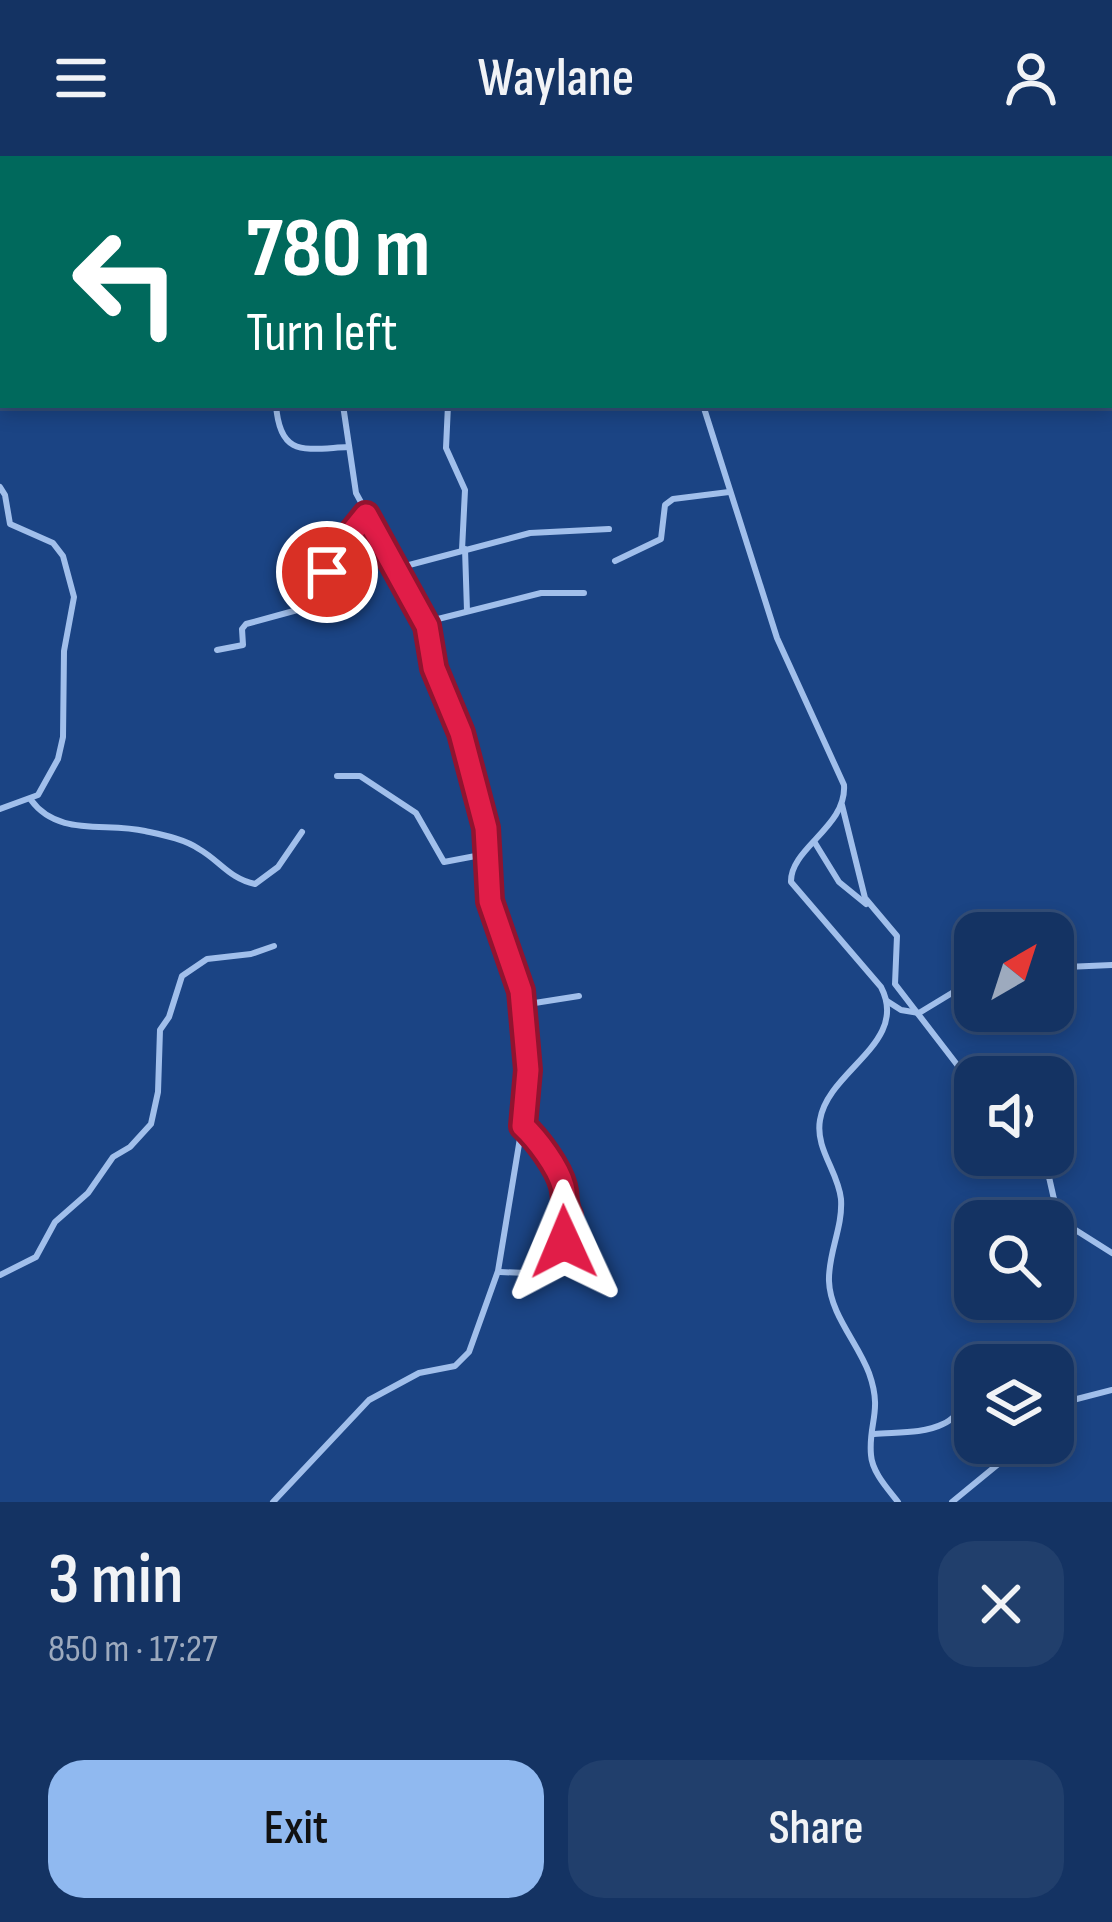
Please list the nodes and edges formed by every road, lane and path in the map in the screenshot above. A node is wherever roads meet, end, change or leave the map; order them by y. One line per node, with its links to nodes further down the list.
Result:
1 (276, 408): 5 (street)
2 (344, 408): 5 (street)
3 (448, 408): 10 (street)
4 (705, 408): 7 (street)
5 (348, 447): 8 (street)
6 (0, 487): 18 (street)
7 (729, 492): 11 (street); 19 (street)
8 (366, 515): 12 (street); 16 (street)
9 (609, 529): 10 (street)
10 (464, 550): 12 (street); 14 (street)
11 (615, 561)
12 (394, 569): 15 (street)
13 (584, 593): 14 (street)
14 (467, 611): 15 (street)
15 (425, 622): 23 (street)
16 (217, 650)
17 (338, 776): 23 (street)
18 (31, 800): 20 (street); 21 (street)
19 (842, 806): 22 (street); 24 (street)
20 (0, 809)
21 (302, 832)
22 (814, 843): 24 (street); 30 (street)
23 (486, 854): 31 (street)
24 (870, 906): 32 (street)
25 (274, 946): 38 (street)
26 (1112, 965): 27 (street)
27 (1074, 967)
28 (954, 992): 32 (street)
29 (579, 996): 31 (street)
30 (887, 1001): 32 (street); 42 (street)
31 (522, 1006): 34 (street)
32 (919, 1013): 33 (street)
33 (954, 1060)
34 (523, 1126): 37 (street); 37 (street)
35 (1074, 1229): 36 (street)
36 (1112, 1253)
37 (498, 1271): 44 (street)
38 (0, 1275)
39 (1112, 1390): 40 (street)
40 (1074, 1399)
41 (954, 1415): 42 (street)
42 (873, 1434): 45 (street)
43 (998, 1464): 46 (street)
44 (274, 1502)
45 (898, 1502)
46 (952, 1502)

